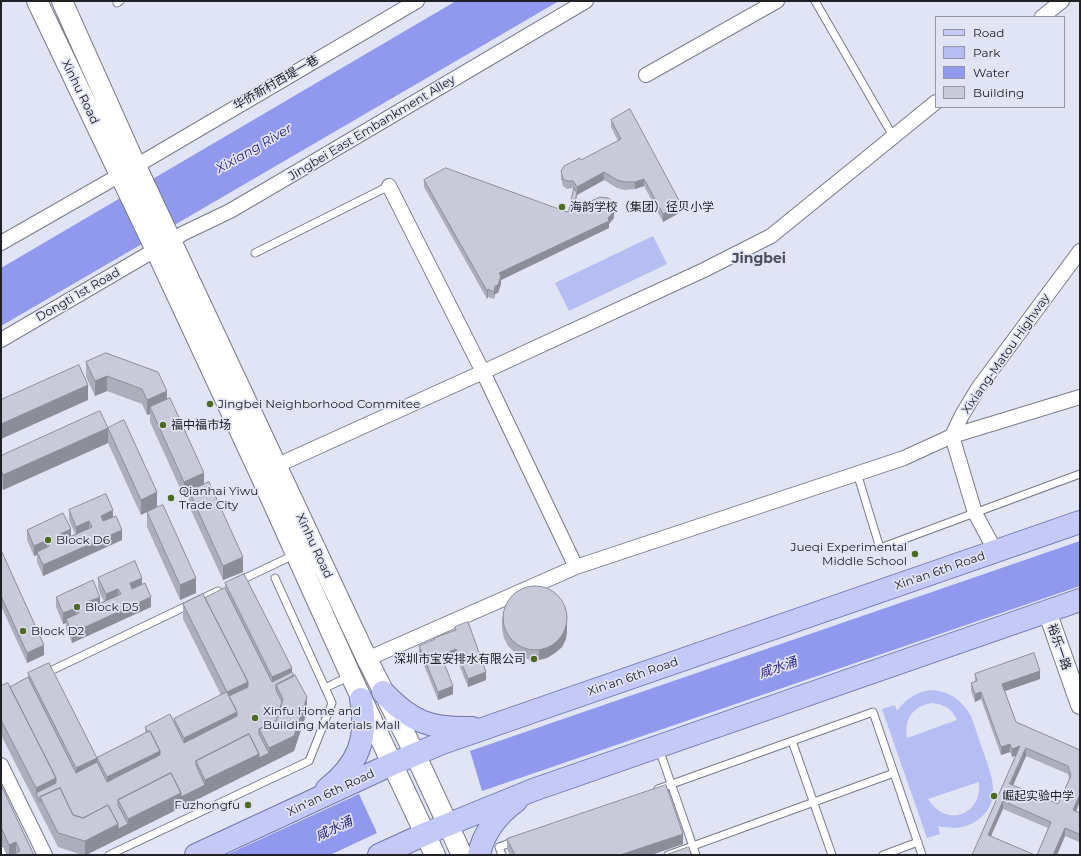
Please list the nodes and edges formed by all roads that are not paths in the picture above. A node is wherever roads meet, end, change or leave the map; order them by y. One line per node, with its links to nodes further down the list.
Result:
1 (36, 1): 12 (main road, Xinhu Road)
2 (62, 1): 12 (main road, Xinhu Road)
3 (417, 1): 12 (street, 华侨新村西堤一巷)
4 (586, 1): 14 (street, Jingbei East Embankment Alley)
5 (777, 1): 9 (street)
6 (815, 1): 11 (lane)
7 (1062, 1): 8 (street)
8 (1043, 16)
9 (646, 75)
10 (935, 103): 11 (street)
11 (893, 136): 19 (street)
12 (130, 175): 14 (main road, Xinhu Road); 15 (street, 华侨新村西堤一巷)
13 (389, 186): 17 (lane); 19 (street)
14 (162, 242): 18 (street, Dongti 1st Road); 22 (main road, Xinhu Road)
15 (1, 243)
16 (1080, 251): 21 (street, Xixiang-Matou Highway)
17 (255, 253)
18 (1, 340)
19 (483, 372): 22 (street); 29 (street)
20 (1080, 397): 21 (street)
21 (952, 436): 23 (street); 25 (street)
22 (268, 470): 28 (main road, Xinhu Road); 35 (main road, Xinhu Road)
23 (857, 474): 25 (lane); 29 (street)
24 (1080, 474): 25 (lane)
25 (975, 513): 27 (street)
26 (1080, 522): 27 (main road, Xin'an 6th Road)
27 (996, 552): 42 (main road, Xin'an 6th Road)
28 (296, 554): 31 (lane); 36 (main road, Xinhu Road)
29 (576, 567): 35 (street)
30 (275, 578): 38 (lane)
31 (232, 585)
32 (224, 588): 37 (lane)
33 (1080, 600): 34 (main road)
34 (1047, 611): 41 (street, 裕乐一路); 44 (main road)
35 (367, 659): 39 (main road, Xinhu Road)
36 (350, 676): 38 (lane); 40 (main road, Xinhu Road)
37 (37, 677)
38 (326, 688): 62 (lane)
39 (383, 692): 42 (main road); 45 (main road, Xinhu Road)
40 (361, 699): 46 (main road, Xinhu Road); 53 (main road)
41 (1080, 705)
42 (487, 728): 45 (main road, Xin'an 6th Road)
43 (792, 741): 48 (lane); 49 (lane); 52 (lane)
44 (658, 746): 49 (lane); 50 (main road)
45 (415, 754): 46 (main road, Xin'an 6th Road); 54 (main road, Xinhu Road)
46 (392, 764): 53 (main road, Xin'an 6th Road); 55 (main road, Xinhu Road)
47 (1, 765): 61 (street)
48 (894, 772): 52 (lane); 57 (lane)
49 (671, 785): 51 (lane); 58 (lane)
50 (533, 790): 54 (main road); 67 (main road)
51 (649, 793)
52 (813, 802): 58 (lane); 71 (lane)
53 (309, 803): 63 (main road, Xin'an 6th Road)
54 (448, 824): 55 (main road); 66 (main road, Xinhu Road)
55 (425, 834): 64 (main road); 65 (main road, Xinhu Road)
56 (521, 839): 68 (lane)
57 (918, 842): 72 (lane); 73 (lane)
58 (693, 846): 69 (lane); 70 (lane)
59 (1, 850): 60 (lane)
60 (4, 855)
61 (44, 855)
62 (109, 855)
63 (196, 855)
64 (379, 855)
65 (435, 855)
66 (462, 855)
67 (479, 855)
68 (502, 855)
69 (668, 855)
70 (696, 855)
71 (832, 855)
72 (882, 855)
73 (922, 855)

